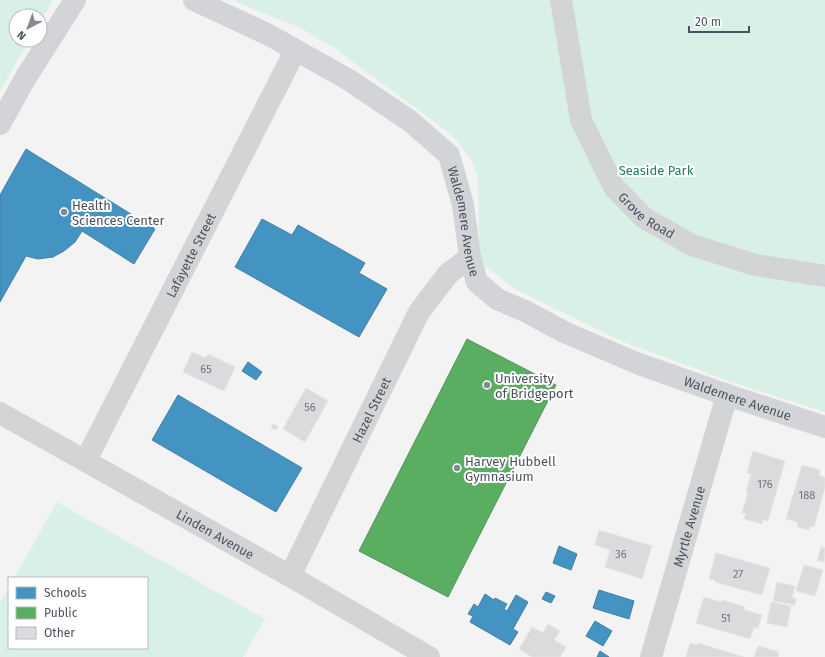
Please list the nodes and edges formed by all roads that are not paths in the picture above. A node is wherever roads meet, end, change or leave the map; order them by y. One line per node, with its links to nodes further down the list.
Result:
1 (75, 0): 5 (street)
2 (194, 0): 4 (street, Waldemere Avenue)
3 (561, 0): 7 (street, Grove Road)
4 (295, 51): 6 (street, Waldemere Avenue); 11 (street, Lafayette Street)
5 (0, 124)
6 (470, 257): 8 (street, Waldemere Avenue); 12 (street, Hazel Street)
7 (825, 276)
8 (727, 396): 10 (street, Waldemere Avenue); 14 (street, Myrtle Avenue)
9 (0, 413): 11 (street, Linden Avenue)
10 (825, 427)
11 (86, 460): 12 (street, Linden Avenue)
12 (290, 576): 13 (street, Linden Avenue)
13 (429, 657)
14 (651, 657)

